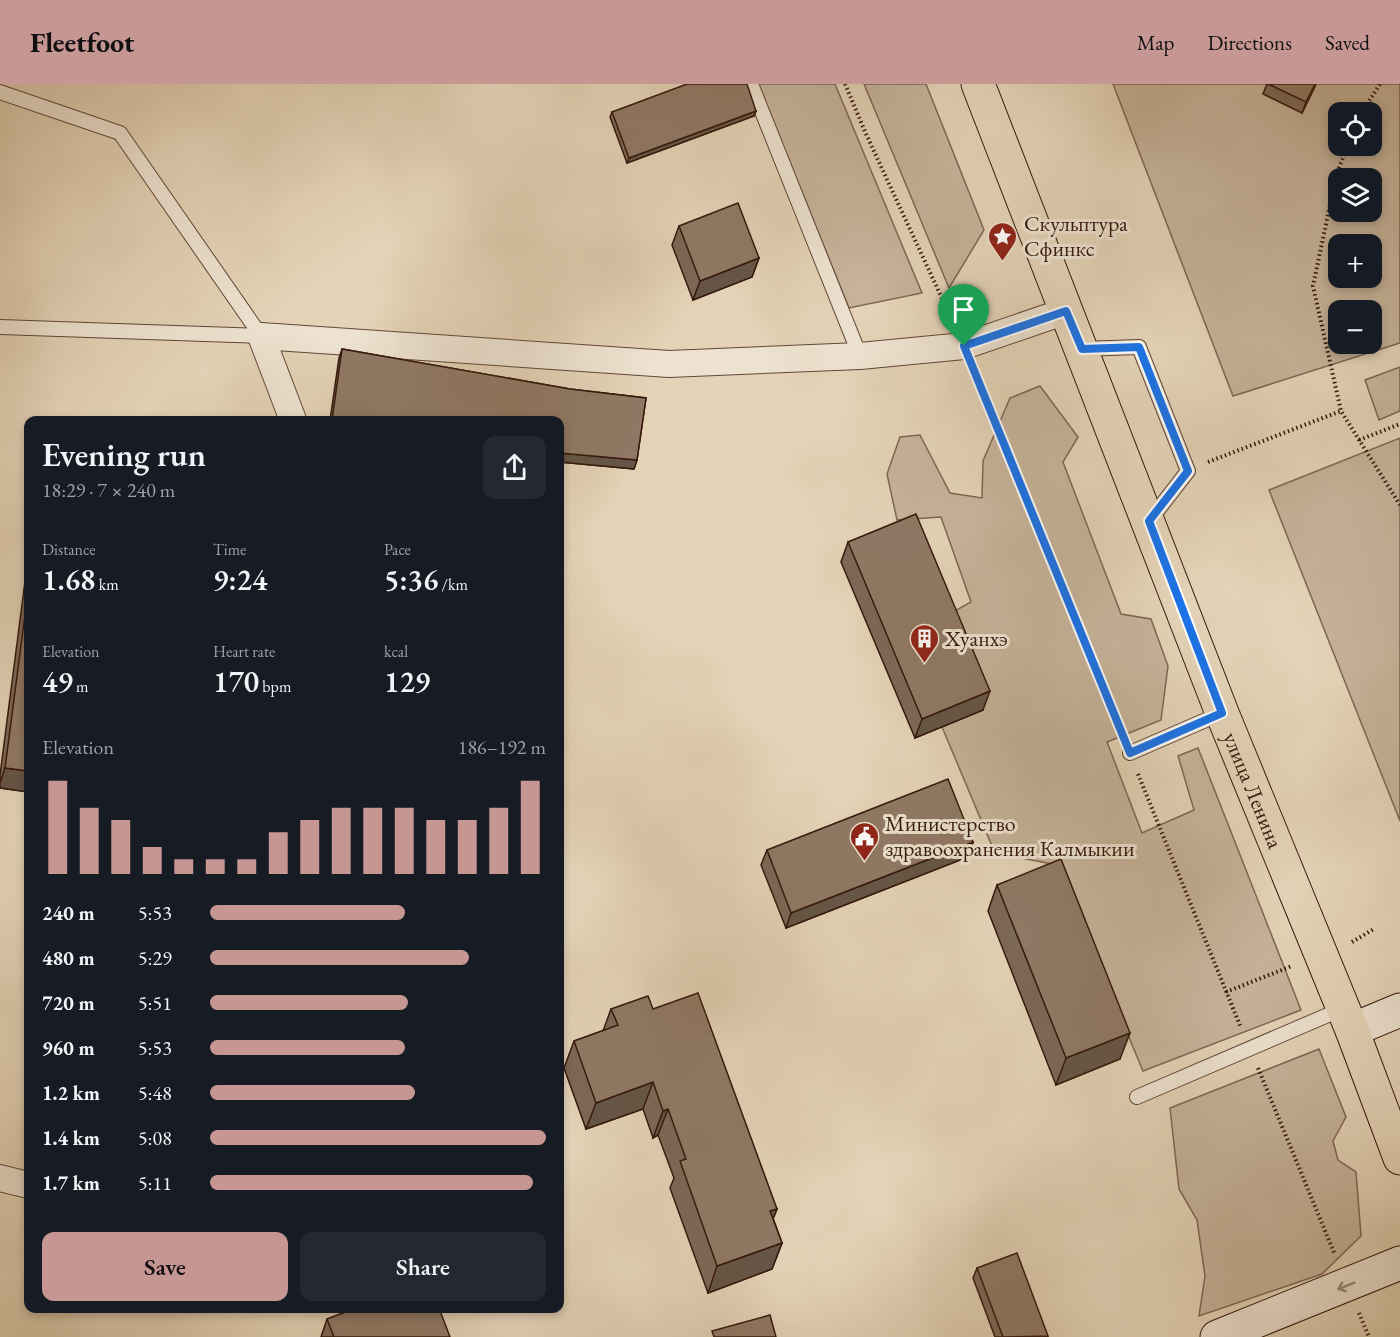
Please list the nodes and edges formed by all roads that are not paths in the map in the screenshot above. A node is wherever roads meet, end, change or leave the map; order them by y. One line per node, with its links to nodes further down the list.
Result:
1 (751, 84): 8 (lane)
2 (978, 84): 4 (main road, улица Ленина)
3 (0, 92): 6 (lane)
4 (1066, 311): 7 (main road, улица Ленина); 8 (street)
5 (0, 327): 6 (lane)
6 (261, 336): 8 (street); 9 (street)
7 (1082, 349): 10 (main road, улица Ленина); 10 (lane)
8 (860, 356)
9 (291, 416)
10 (1149, 521): 11 (main road, улица Ленина)
11 (1222, 713): 12 (lane); 14 (main road, улица Ленина)
12 (1130, 753)
13 (1400, 1010): 14 (main road)
14 (1347, 1020): 15 (lane); 16 (main road, улица Ленина)
15 (1137, 1097)
16 (1400, 1158)
17 (0, 1178): 18 (street)
18 (24, 1184)
19 (1400, 1263): 20 (main road, one-way to 20)
20 (1217, 1337)

